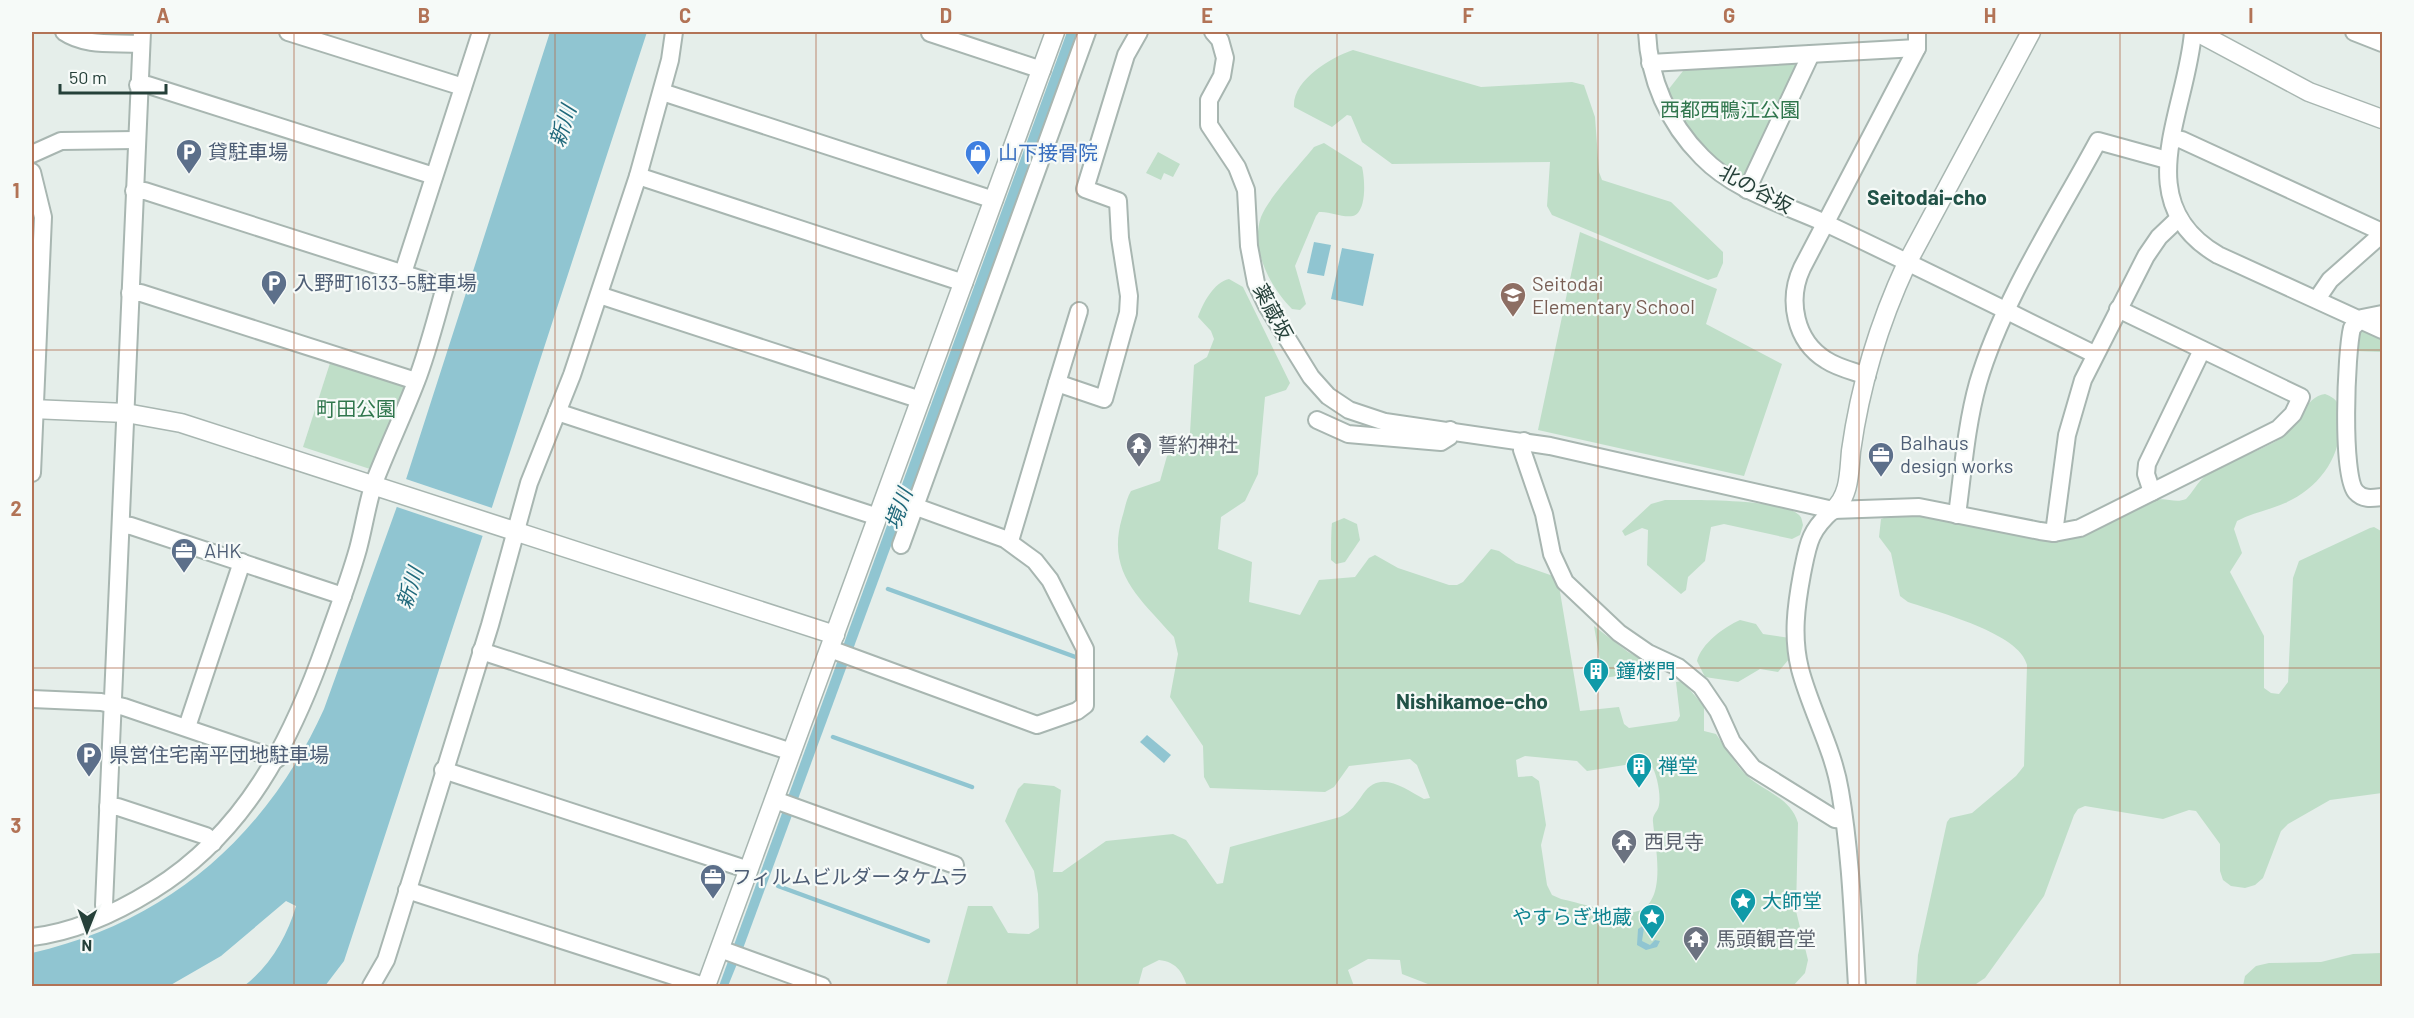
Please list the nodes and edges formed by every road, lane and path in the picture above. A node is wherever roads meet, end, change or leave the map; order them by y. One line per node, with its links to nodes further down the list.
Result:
1 (64, 32): 14 (street)
2 (288, 32): 21 (street)
3 (481, 32): 21 (street)
4 (674, 32): 22 (street)
5 (1054, 32): 19 (street)
6 (1087, 32): 65 (street)
7 (1139, 32): 53 (street)
8 (1213, 32): 59 (street, 薬蔵坂)
9 (1647, 32): 18 (street, 北の谷坂)
10 (2031, 32): 37 (street)
11 (2195, 32): 23 (street); 24 (street)
12 (2354, 32): 16 (street)
13 (930, 33): 19 (street)
14 (141, 38): 20 (street)
15 (1917, 40): 17 (street); 35 (street)
16 (2382, 43)
17 (1811, 54): 18 (street); 31 (street)
18 (1650, 63): 31 (street, 北の谷坂)
19 (1042, 69): 33 (street)
20 (138, 85): 25 (street); 29 (street)
21 (463, 87): 29 (street)
22 (662, 92): 30 (street); 33 (street)
23 (2382, 119)
24 (2172, 138): 27 (street); 36 (street)
25 (136, 140): 26 (street); 32 (street)
26 (32, 154)
27 (2167, 160): 34 (street); 45 (street)
28 (32, 172): 55 (street)
29 (434, 176): 38 (street)
30 (638, 177): 39 (street); 41 (street)
31 (1748, 190): 35 (street, 北の谷坂)
32 (134, 191): 38 (street); 40 (street)
33 (994, 200): 39 (street)
34 (2179, 218): 42 (street); 43 (street)
35 (1825, 224): 37 (street, 北の谷坂); 51 (street)
36 (2382, 233): 42 (street)
37 (1907, 263): 45 (street, 北の谷坂); 51 (street)
38 (403, 273): 52 (street)
39 (964, 283): 54 (street)
40 (130, 293): 52 (street); 57 (street)
41 (599, 295): 54 (street); 56 (street)
42 (2317, 299): 47 (street)
43 (2118, 309): 49 (street); 50 (street)
44 (1079, 311): 53 (street)
45 (2006, 311): 50 (street, 北の谷坂); 67 (street)
46 (2382, 314): 47 (street)
47 (2362, 318): 48 (street); 64 (street)
48 (2382, 330)
49 (2202, 350): 63 (street); 63 (street)
50 (2094, 354): 71 (street)
51 (1867, 376): 66 (street)
52 (416, 381): 62 (street)
53 (1057, 383): 72 (street)
54 (921, 400): 65 (street)
55 (33, 409): 57 (street); 61 (street)
56 (557, 412): 68 (street); 70 (street)
57 (126, 413): 62 (street); 69 (street)
58 (1317, 420): 59 (street)
59 (1450, 430): 60 (street, 薬蔵坂)
60 (1524, 441): 66 (street, 薬蔵坂); 86 (street)
61 (32, 473)
62 (381, 487): 70 (street); 75 (street)
63 (2152, 492): 71 (street)
64 (2382, 497)
65 (901, 501): 68 (street); 72 (street); 73 (street)
66 (1833, 510): 67 (street, 薬蔵坂); 86 (street)
67 (1957, 515): 71 (street, 薬蔵坂)
68 (878, 517): 76 (street)
69 (121, 525): 74 (street); 79 (street)
70 (508, 528): 76 (street); 77 (street)
71 (2054, 533)
72 (1010, 542): 76 (street)
73 (901, 545)
74 (242, 562): 75 (street); 80 (street)
75 (343, 596): 82 (street)
76 (839, 649): 81 (street)
77 (481, 651): 81 (street); 83 (street)
78 (32, 699): 79 (street)
79 (113, 704): 80 (street); 85 (street)
80 (187, 727): 82 (street)
81 (792, 752): 84 (street)
82 (277, 759): 87 (street)
83 (443, 770): 89 (street); 90 (street)
84 (785, 803): 88 (street); 89 (street)
85 (108, 807): 87 (street); 91 (street)
86 (1844, 820): 97 (street)
87 (213, 843): 91 (street)
88 (955, 865)
89 (749, 870): 93 (street)
90 (407, 890): 94 (street); 95 (street)
91 (108, 914): 92 (street)
92 (32, 937)
93 (730, 953): 95 (street); 96 (street)
94 (371, 987)
95 (705, 987)
96 (822, 987)
97 (1857, 987)

